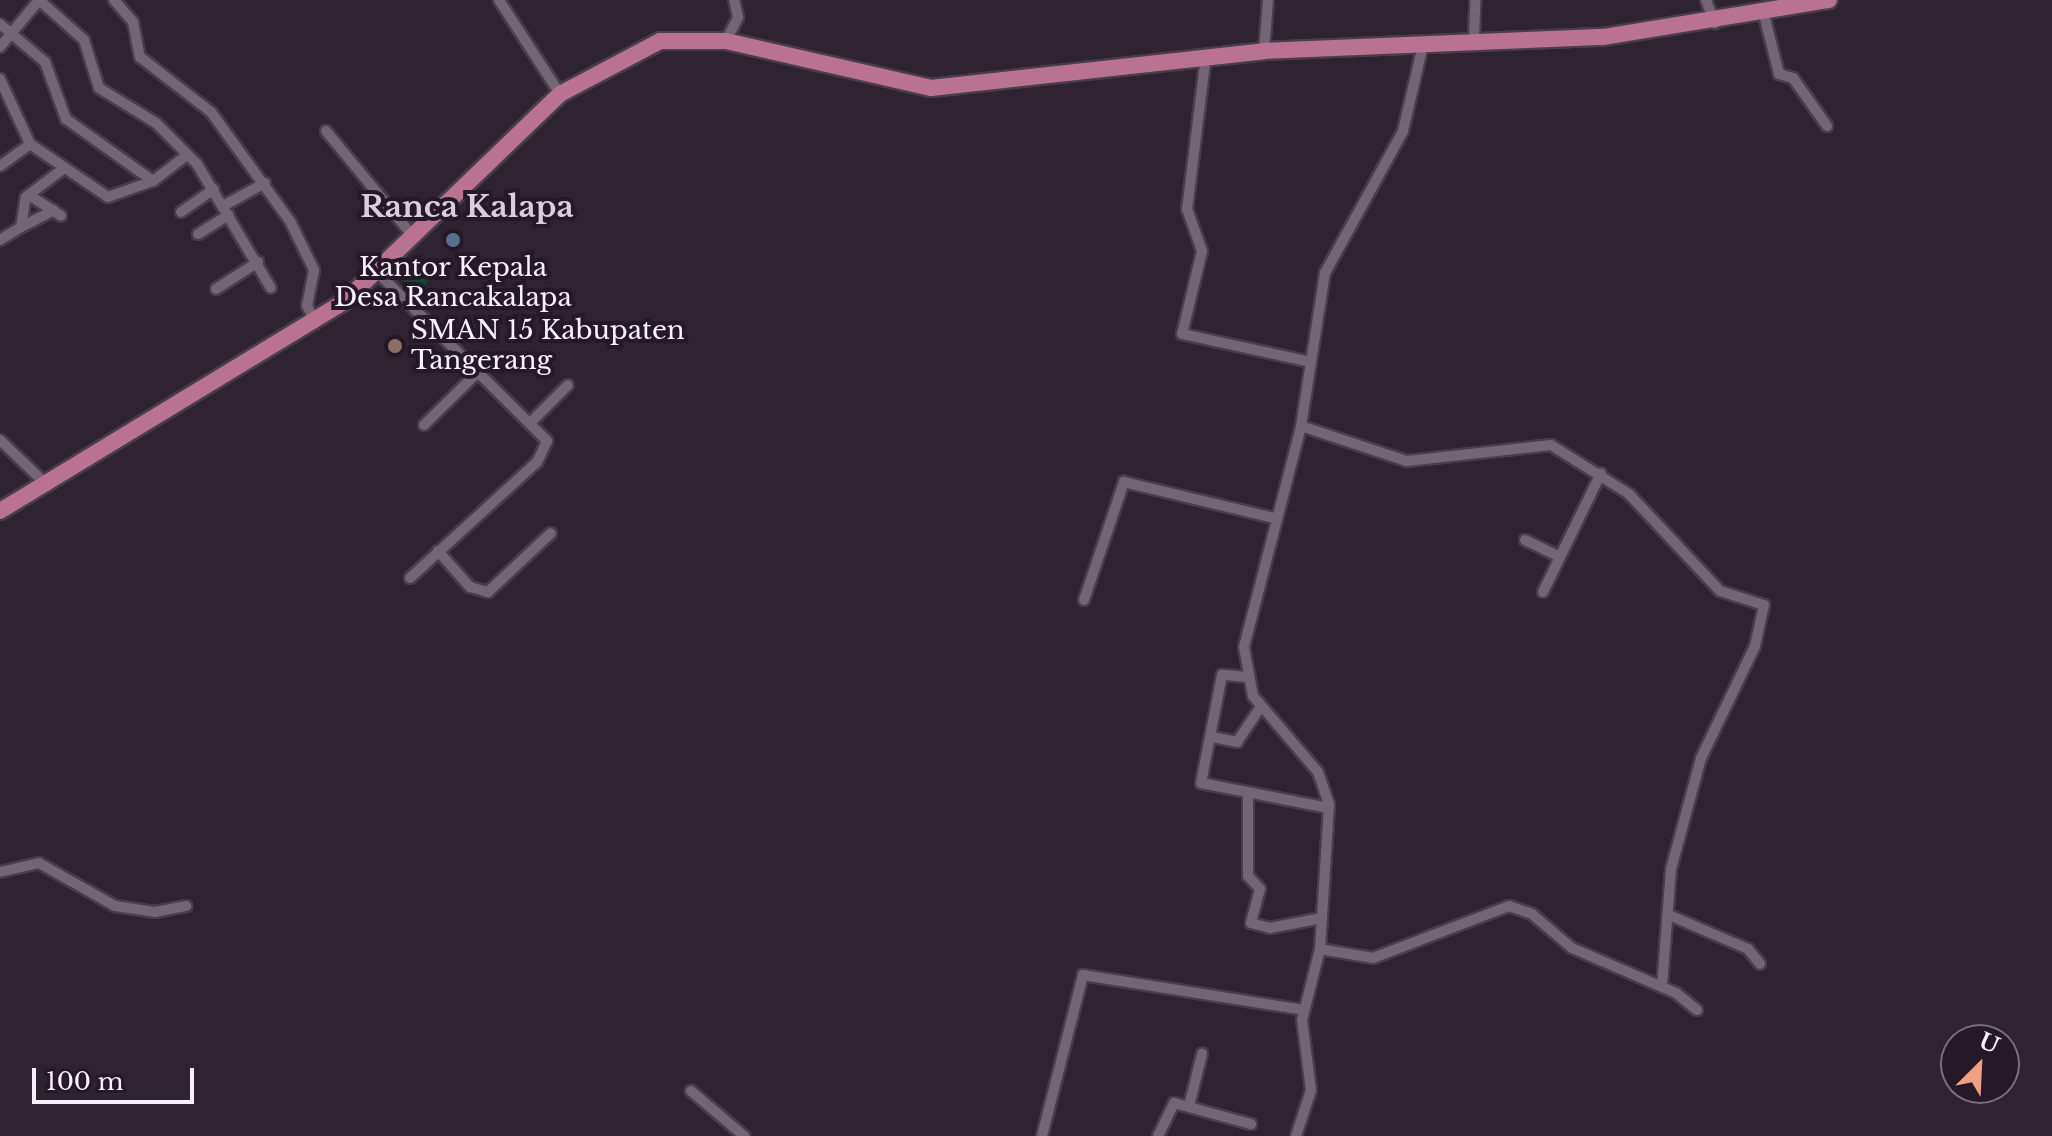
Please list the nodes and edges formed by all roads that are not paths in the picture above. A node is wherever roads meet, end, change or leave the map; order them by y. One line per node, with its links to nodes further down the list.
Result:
1 (114, 0): 27 (street)
2 (499, 0): 19 (street)
3 (734, 0): 14 (street)
4 (1268, 0): 16 (street)
5 (1475, 0): 12 (street)
6 (1706, 0): 9 (street)
7 (1829, 0): 8 (main road)
8 (1764, 15): 9 (main road); 20 (street)
9 (1715, 23): 12 (main road)
10 (0, 24): 11 (street)
11 (11, 33): 15 (street); 23 (street); 26 (street)
12 (1474, 38): 13 (main road)
13 (1424, 40): 16 (main road); 41 (street)
14 (726, 41): 17 (main road); 19 (main road)
15 (0, 47)
16 (1264, 51): 17 (main road)
17 (1206, 55): 41 (street)
18 (0, 79): 22 (street)
19 (560, 94): 34 (main road)
20 (1827, 126)
21 (326, 131): 34 (street)
22 (30, 144): 24 (street); 25 (street)
23 (187, 155): 26 (street); 28 (street)
24 (0, 166)
25 (64, 168): 26 (street); 29 (street)
26 (153, 181)
27 (265, 183): 30 (street); 40 (street)
28 (214, 189): 30 (street); 31 (street)
29 (29, 195): 32 (street); 32 (street)
30 (226, 210): 33 (street); 36 (street)
31 (181, 212)
32 (21, 227): 35 (street)
33 (198, 234)
34 (413, 236): 37 (main road)
35 (0, 240)
36 (258, 262): 38 (street); 39 (street)
37 (377, 272): 40 (main road); 42 (street)
38 (271, 288)
39 (216, 289)
40 (315, 323): 49 (main road)
41 (1310, 362): 46 (street)
42 (478, 372): 44 (street); 45 (street)
43 (568, 385): 44 (street)
44 (531, 422): 54 (street)
45 (424, 425)
46 (1301, 426): 48 (street); 51 (street)
47 (0, 440): 49 (street)
48 (1601, 473): 55 (street); 66 (street)
49 (48, 486): 50 (main road)
50 (0, 511)
51 (1274, 518): 58 (street); 59 (street)
52 (551, 533): 54 (street)
53 (1525, 540): 55 (street)
54 (438, 551): 56 (street)
55 (1560, 557): 57 (street)
56 (410, 578)
57 (1543, 592)
58 (1084, 600)
59 (1247, 677): 60 (street); 61 (street)
60 (1260, 708): 61 (street); 63 (street)
61 (1213, 737): 62 (street)
62 (1248, 793): 63 (street); 67 (street)
63 (1329, 808): 67 (street)
64 (0, 872): 65 (street)
65 (186, 906)
66 (1669, 915): 69 (street); 70 (street)
67 (1322, 918): 68 (street)
68 (1320, 949): 70 (street); 71 (street)
69 (1760, 964)
70 (1662, 987): 72 (street)
71 (1303, 1010): 78 (street); 80 (street)
72 (1697, 1010)
73 (1202, 1054): 75 (street)
74 (691, 1091): 77 (street)
75 (1189, 1106): 76 (street); 79 (street)
76 (1251, 1124)
77 (744, 1136)
78 (1042, 1136)
79 (1158, 1136)
80 (1296, 1136)

